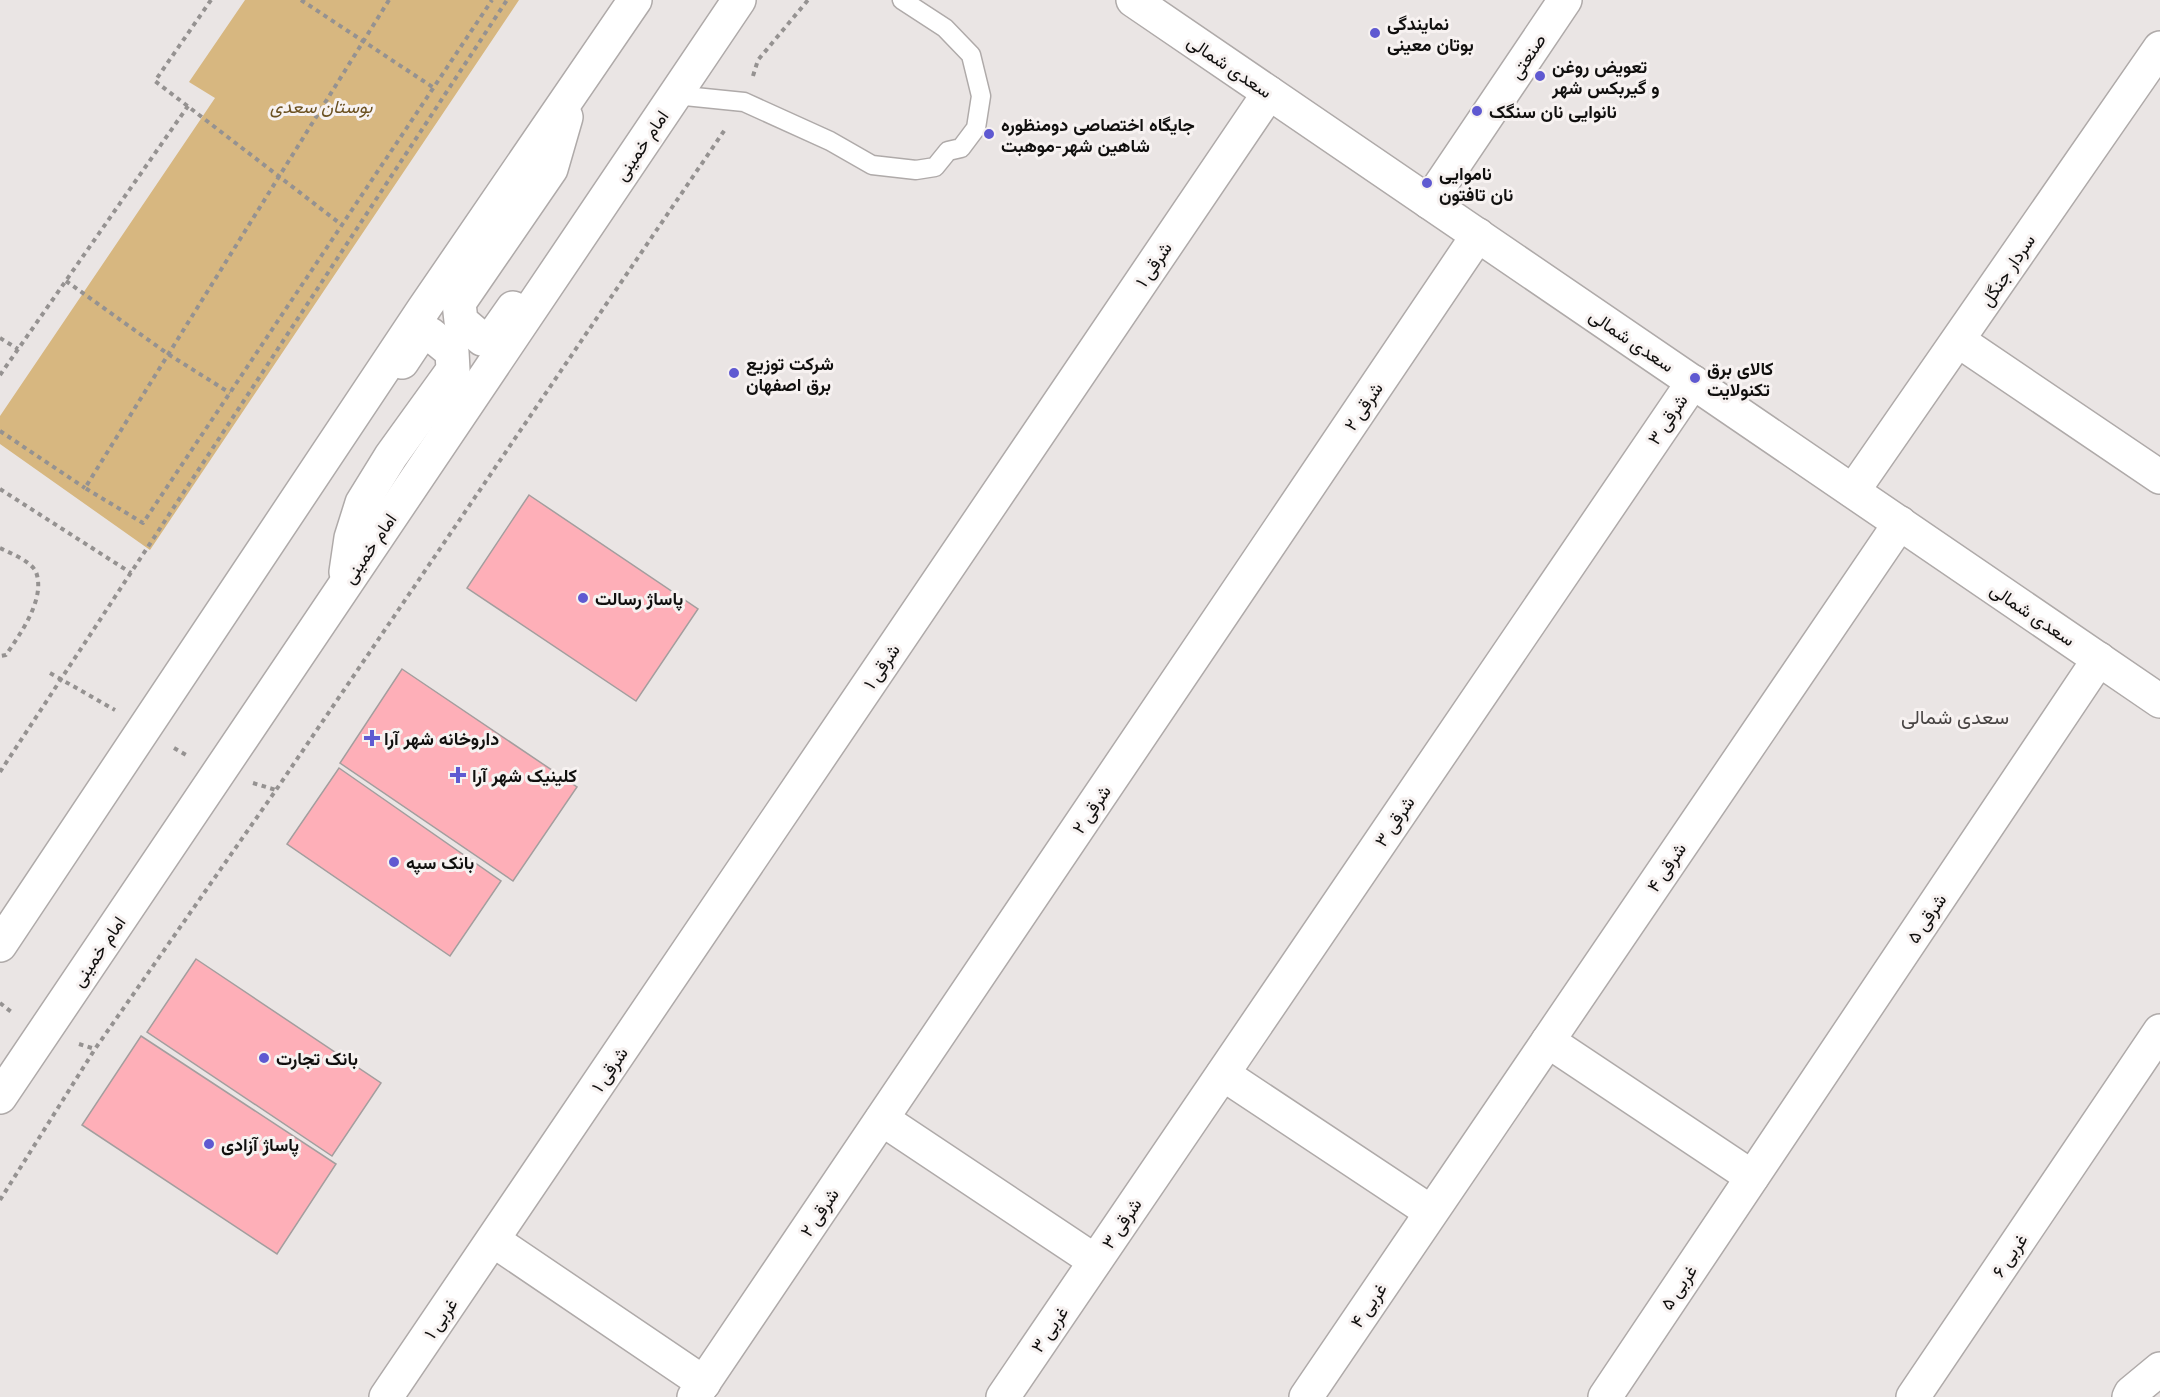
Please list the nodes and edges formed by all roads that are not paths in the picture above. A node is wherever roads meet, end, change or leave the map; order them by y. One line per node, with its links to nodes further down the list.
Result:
1 (635, 0): 7 (street)
2 (739, 0): 9 (street, امام خمینی)
3 (902, 0): 9 (lane)
4 (1133, 0): 8 (street, سعدی شمالی)
5 (1565, 0): 10 (street, صنعتی)
6 (2160, 48): 13 (street, سردار جنگل)
7 (572, 92): 12 (street); 15 (street)
8 (1269, 93): 10 (street, سعدی شمالی); 30 (street, ۱ شرقی)
9 (675, 95): 12 (street, امام خمینی)
10 (1429, 202): 11 (street, سعدی شمالی)
11 (1478, 235): 14 (street, سعدی شمالی); 27 (street, ۲ شرقی)
12 (553, 275): 19 (street, امام خمینی)
13 (1959, 341): 16 (street); 17 (street, سردار جنگل)
14 (1693, 382): 17 (street, سعدی شمالی); 25 (street, ۳ شرقی)
15 (368, 394): 19 (street); 22 (street)
16 (2160, 477)
17 (1853, 491): 18 (street, سعدی شمالی)
18 (1900, 523): 20 (street, سعدی شمالی); 24 (street, ۴ شرقی)
19 (344, 585): 26 (street, امام خمینی)
20 (2099, 659): 21 (street, سعدی شمالی); 28 (street, ۵ شرقی)
21 (2160, 701)
22 (0, 945)
23 (2160, 1031): 38 (street, ۶ غربی)
24 (1548, 1041): 28 (street); 29 (street, ۴ شرقی)
25 (1223, 1074): 29 (street); 31 (street, ۳ شرقی)
26 (0, 1096)
27 (882, 1119): 31 (street); 33 (street, ۲ شرقی)
28 (1752, 1177): 37 (street, ۵ غربی)
29 (1431, 1212): 36 (street, ۴ غربی)
30 (493, 1240): 33 (street); 34 (street, ۱ غربی)
31 (1095, 1261): 35 (street, ۳ غربی)
32 (2160, 1369): 39 (street)
33 (699, 1390)
34 (386, 1397)
35 (1003, 1397)
36 (1306, 1397)
37 (1605, 1397)
38 (1913, 1397)
39 (2129, 1397)

